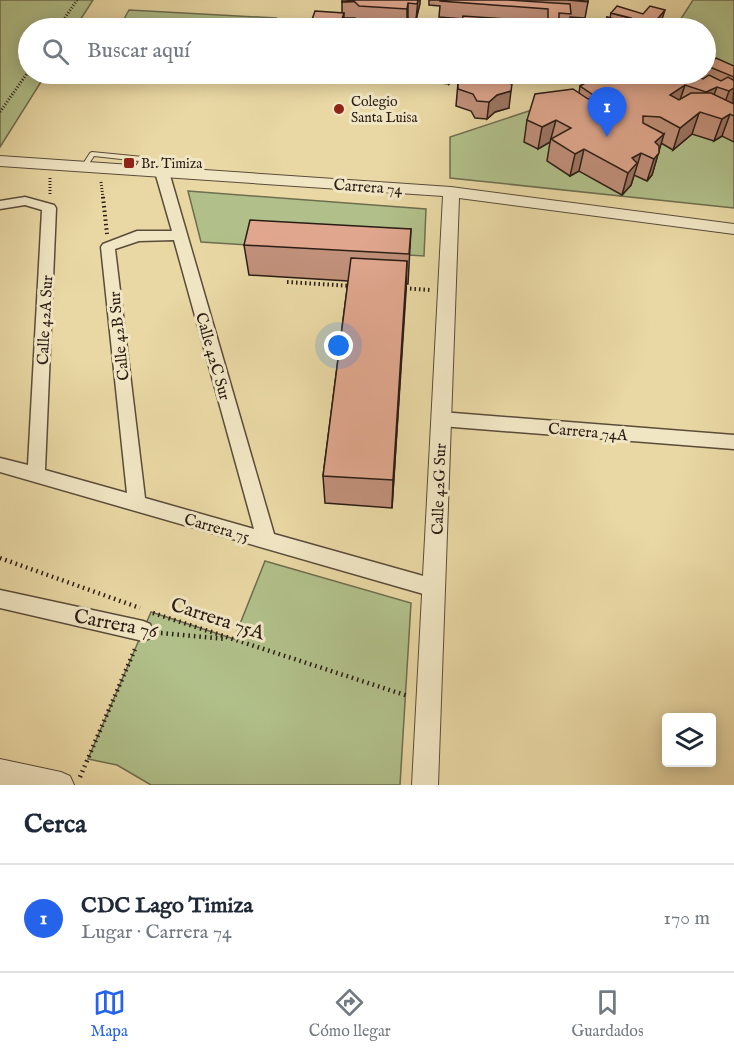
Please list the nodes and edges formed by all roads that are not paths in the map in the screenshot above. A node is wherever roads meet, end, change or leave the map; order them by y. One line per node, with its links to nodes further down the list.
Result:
1 (0, 161): 2 (street, Carrera 74)
2 (162, 172): 3 (street, Carrera 74); 6 (street, Calle 42C Sur)
3 (451, 192): 5 (street, Carrera 74); 7 (street, Calle 42G Sur)
4 (0, 205): 10 (street, Calle 42A Sur)
5 (734, 229)
6 (180, 235): 11 (street, Calle 42B Sur); 12 (street, Calle 42C Sur)
7 (441, 419): 8 (street, Carrera 74A); 13 (street, Calle 42G Sur)
8 (734, 442)
9 (0, 465): 10 (street, Carrera 75)
10 (36, 475): 11 (street, Carrera 75)
11 (137, 504): 12 (street, Carrera 75)
12 (267, 541): 13 (street, Carrera 75)
13 (434, 588): 18 (street, Calle 42G Sur)
14 (0, 598): 15 (street, Carrera 76)
15 (143, 631)
16 (0, 772): 17 (street)
17 (61, 785)
18 (425, 785)

